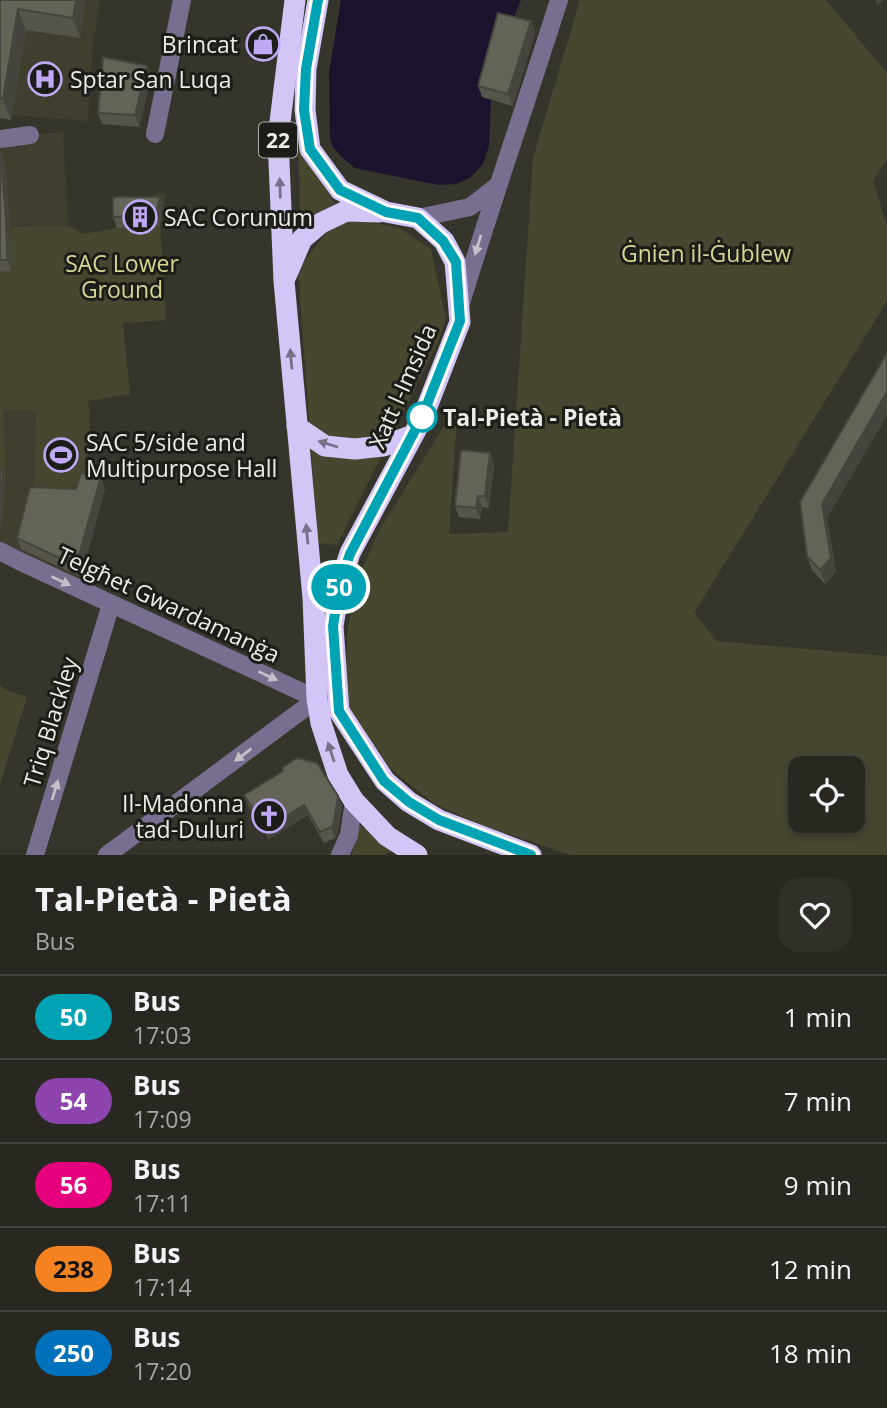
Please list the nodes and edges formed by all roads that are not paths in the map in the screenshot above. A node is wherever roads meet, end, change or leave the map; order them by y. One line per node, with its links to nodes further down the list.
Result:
1 (182, 0): 5 (street)
2 (295, 0): 11 (highway, 22, one-way to 2)
3 (318, 0): 9 (highway, 22)
4 (559, 0): 8 (street)
5 (155, 134)
6 (30, 135): 7 (street)
7 (0, 139)
8 (497, 186): 10 (street); 12 (street, one-way to 12)
9 (386, 212): 10 (highway, 22); 11 (highway)
10 (418, 218): 12 (highway, Xatt l-Imsida)
11 (284, 281): 13 (highway, 22, one-way to 11)
12 (460, 304): 14 (highway, Xatt l-Imsida)
13 (297, 427): 14 (highway, one-way to 13); 17 (highway, 22, one-way to 13)
14 (411, 436): 23 (highway, Xatt l-Imsida)
15 (0, 551): 16 (street, Telgħet Gwardamanġa, one-way to 16)
16 (111, 604): 17 (street, Telgħet Gwardamanġa, one-way to 17); 19 (street, Triq Blackley, one-way to 16)
17 (317, 699): 18 (highway, 22, one-way to 17); 20 (street, one-way to 20)
18 (355, 801): 21 (street); 22 (highway, 22)
19 (36, 855)
20 (107, 855)
21 (340, 855)
22 (417, 855)
23 (531, 855)

